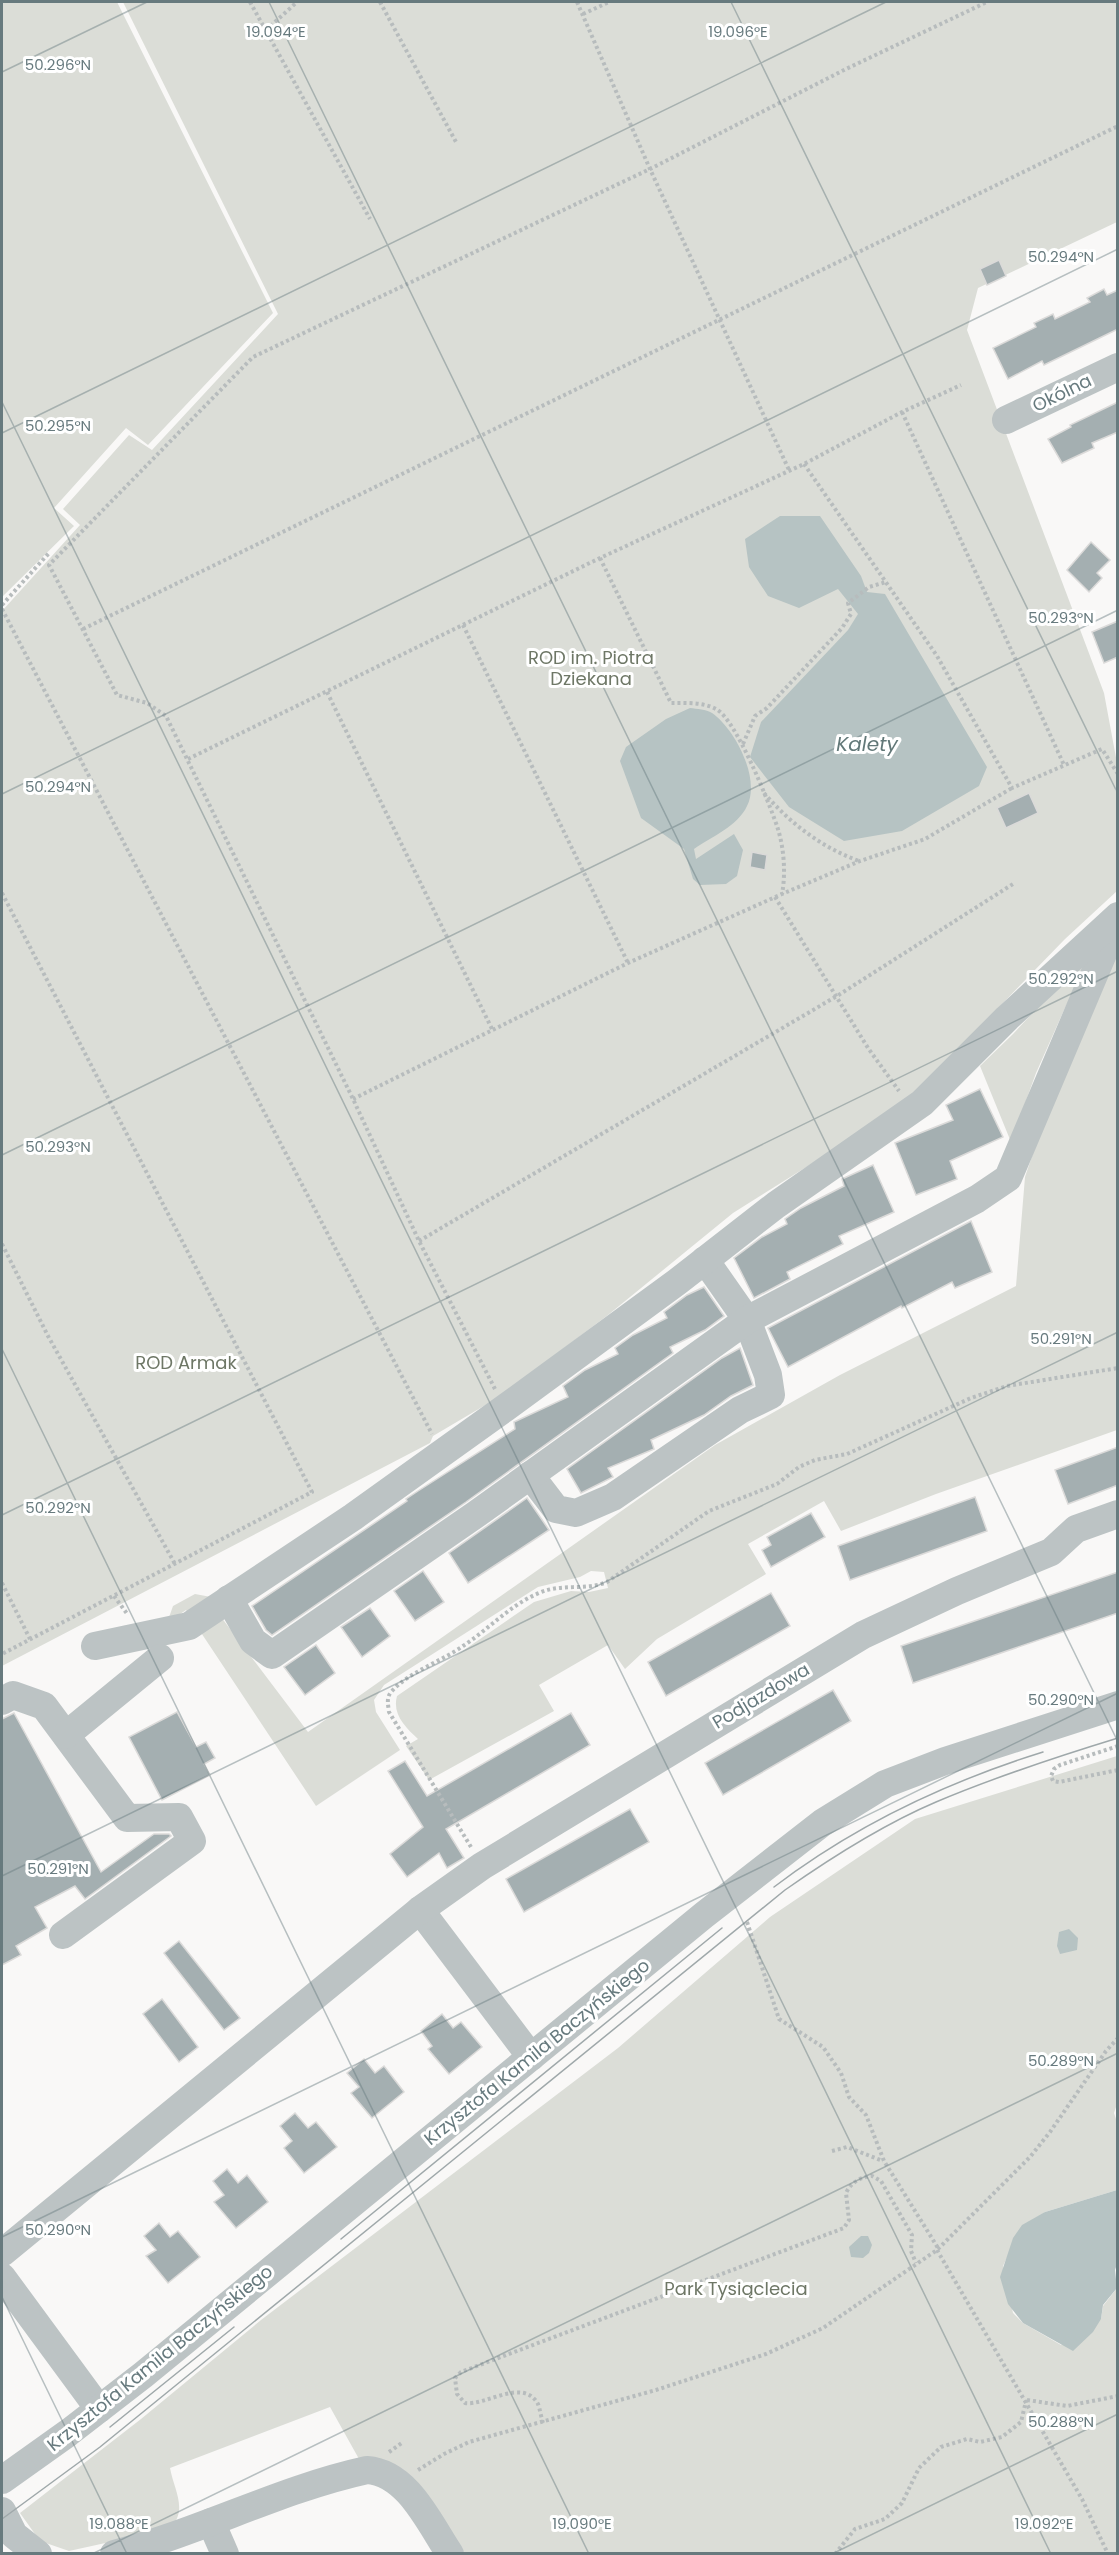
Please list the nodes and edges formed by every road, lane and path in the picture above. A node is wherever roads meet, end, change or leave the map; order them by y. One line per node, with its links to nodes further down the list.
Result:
1 (250, 2): 8 (path)
2 (297, 2): 8 (path)
3 (380, 2): 10 (path)
4 (578, 2): 7 (path)
5 (609, 2): 7 (path)
6 (987, 2): 11 (path)
7 (583, 14): 11 (path)
8 (266, 30): 12 (path)
9 (1118, 126): 13 (path)
10 (456, 142)
11 (650, 169): 13 (path); 23 (path)
12 (370, 219)
13 (720, 320): 19 (path); 27 (path)
14 (1118, 367): 17 (street, Okólna)
15 (961, 385): 16 (path)
16 (902, 412): 18 (path); 31 (path)
17 (1006, 420)
18 (804, 464): 19 (path); 24 (path)
19 (789, 470): 22 (path)
20 (49, 553): 21 (path)
21 (45, 557): 23 (path); 25 (path)
22 (600, 558): 26 (path); 29 (path)
23 (50, 565): 27 (path)
24 (886, 582): 29 (path); 33 (path)
25 (2, 607): 52 (path)
26 (463, 626): 28 (path); 41 (path)
27 (83, 629): 30 (path)
28 (327, 692): 30 (path); 43 (path)
29 (743, 744): 34 (path)
30 (188, 759): 44 (path)
31 (1064, 765): 32 (path); 33 (path)
32 (1118, 774)
33 (1012, 788): 35 (path)
34 (762, 790): 35 (path); 38 (path)
35 (860, 861): 38 (path)
36 (1013, 884): 42 (path)
37 (2, 893): 55 (path)
38 (782, 894): 39 (path)
39 (775, 897): 41 (path); 42 (path)
40 (1118, 917): 45 (street); 49 (street)
41 (628, 963): 43 (path)
42 (837, 996): 45 (path); 46 (path)
43 (492, 1029): 44 (path)
44 (353, 1099): 46 (path)
45 (913, 1110): 48 (street)
46 (419, 1241): 51 (path)
47 (2, 1244): 55 (path)
48 (705, 1260): 49 (street); 51 (street)
49 (747, 1320): 53 (street); 53 (street)
50 (1118, 1368): 67 (path)
51 (505, 1408): 52 (street)
52 (441, 1454): 57 (street)
53 (530, 1475): 57 (street)
54 (1118, 1514): 67 (street, Podjazdowa)
55 (175, 1564): 58 (path)
56 (2, 1583): 58 (path)
57 (229, 1599): 59 (street)
58 (30, 1640): 60 (path)
59 (95, 1646)
60 (2, 1654)
61 (160, 1658): 64 (street)
62 (2, 1701): 64 (street)
63 (1118, 1705): 72 (street, Krzysztofa Kamila Baczyńskiego)
64 (66, 1735): 70 (street)
65 (1118, 1746): 66 (path)
66 (1118, 1770)
67 (482, 1866): 68 (street, Podjazdowa)
68 (420, 1910): 72 (street); 76 (street, Podjazdowa)
69 (747, 1922): 74 (path)
70 (63, 1935)
71 (1118, 2038): 75 (path)
72 (531, 2057): 81 (street, Krzysztofa Kamila Baczyńskiego)
73 (832, 2151): 74 (path)
74 (884, 2161): 75 (path)
75 (937, 2249): 77 (path); 80 (path)
76 (2, 2253)
77 (916, 2263): 82 (path); 82 (path)
78 (2, 2277): 81 (street)
79 (1118, 2396): 80 (path)
80 (1026, 2400): 92 (path); 93 (path)
81 (99, 2409): 83 (street, Krzysztofa Kamila Baczyńskiego)
82 (543, 2423): 84 (path)
83 (2, 2480)
84 (400, 2483): 85 (street); 91 (street)
85 (211, 2522): 87 (street); 90 (street)
86 (7, 2533): 88 (street)
87 (152, 2549): 89 (street)
88 (38, 2553)
89 (114, 2553)
90 (225, 2553)
91 (450, 2553)
92 (835, 2553)
93 (1108, 2553)

